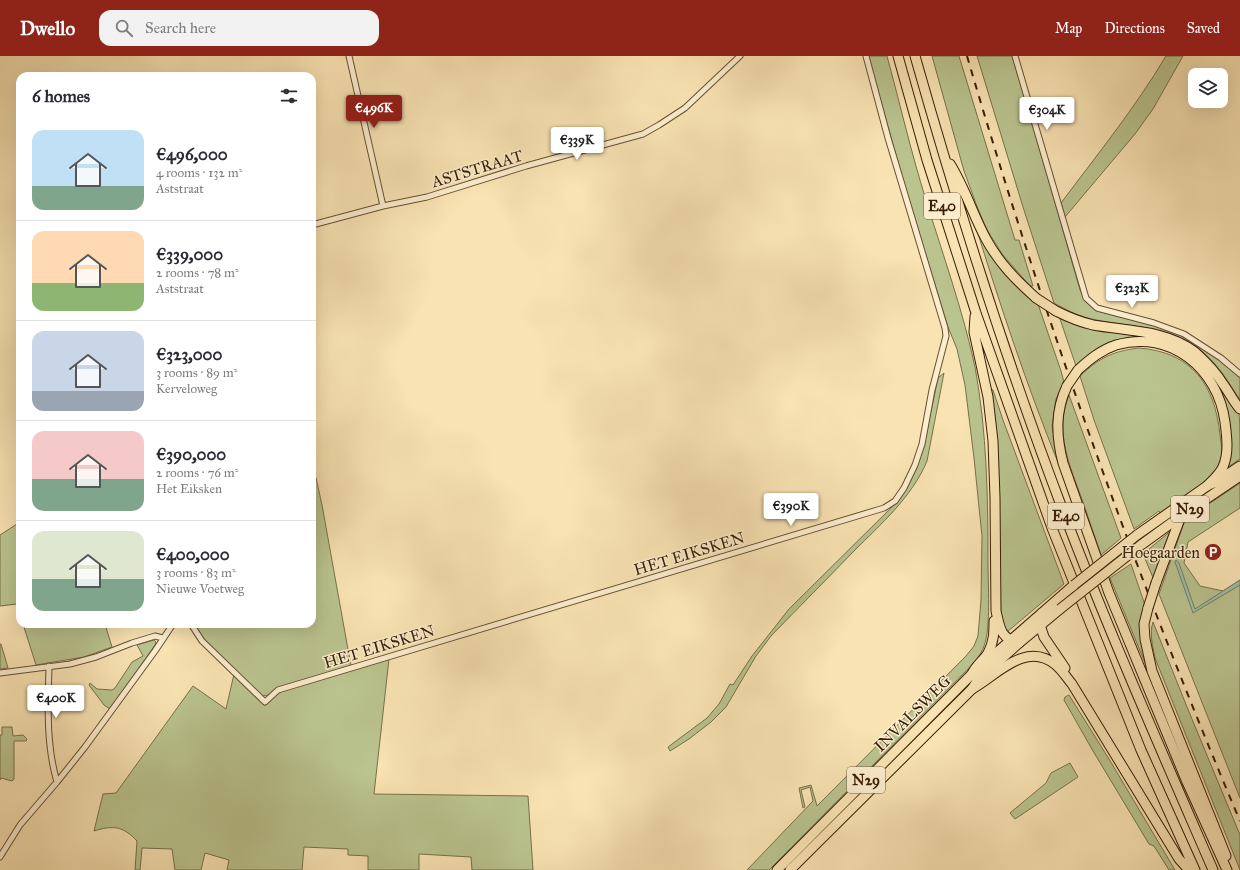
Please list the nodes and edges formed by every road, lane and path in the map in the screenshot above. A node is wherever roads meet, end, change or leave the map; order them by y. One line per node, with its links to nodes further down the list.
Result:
1 (349, 56): 8 (street)
2 (740, 56): 8 (street, ASTSTRAAT)
3 (866, 56): 22 (street, HET EIKSKEN)
4 (898, 56): 10 (highway, E40)
5 (915, 56): 7 (highway, E40)
6 (1015, 56): 11 (street)
7 (943, 153): 12 (highway, bridge); 37 (highway, E40)
8 (383, 206): 9 (street, ASTSTRAAT)
9 (316, 224)
10 (976, 313): 18 (highway); 36 (highway, E40)
11 (1240, 374)
12 (1240, 409)
13 (1240, 466): 15 (highway, N29)
14 (1240, 476): 16 (highway, N29)
15 (1207, 486): 17 (highway, N29, bridge); 38 (highway, bridge)
16 (1181, 516): 17 (highway, N29, bridge); 39 (highway, bridge)
17 (1059, 604): 19 (highway, INVALSWEG / N29); 20 (highway, INVALSWEG / N29)
18 (996, 611): 24 (highway); 28 (highway)
19 (1042, 613): 20 (highway); 24 (highway, INVALSWEG / N29)
20 (1040, 625): 25 (highway, INVALSWEG / N29); 29 (highway)
21 (170, 628): 23 (street)
22 (194, 628)
23 (163, 638): 26 (street); 31 (street)
24 (1010, 640): 25 (highway); 28 (highway, INVALSWEG / N29)
25 (1019, 643): 30 (highway, INVALSWEG / N29)
26 (49, 666): 27 (street); 31 (street)
27 (0, 673)
28 (972, 674): 33 (highway, INVALSWEG / N29)
29 (1072, 684): 30 (highway); 35 (highway)
30 (972, 689): 34 (highway, INVALSWEG / N29)
31 (57, 782): 32 (street)
32 (0, 858)
33 (777, 870)
34 (790, 870)
35 (1189, 870)
36 (1195, 870)
37 (1213, 870)
38 (1227, 870)
39 (1232, 870)

